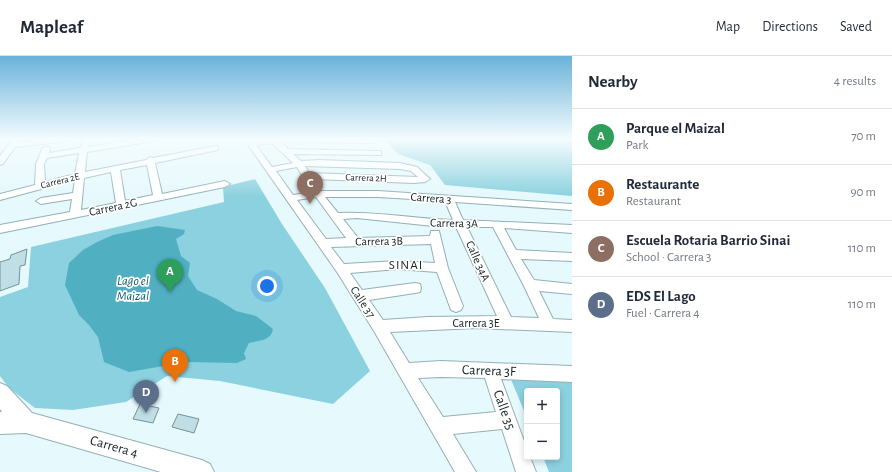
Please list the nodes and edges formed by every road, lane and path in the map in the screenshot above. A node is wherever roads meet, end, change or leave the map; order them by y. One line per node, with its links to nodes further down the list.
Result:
1 (42, 158): 15 (street)
2 (83, 158): 12 (street)
3 (159, 158): 7 (street, Carrera 2E)
4 (261, 158): 11 (street, Calle 37)
5 (293, 158): 8 (street)
6 (381, 158): 9 (street)
7 (150, 160): 10 (street, Carrera 2E); 19 (street)
8 (299, 164): 9 (street); 11 (street); 13 (street)
9 (385, 166): 13 (street, Carrera 2H)
10 (115, 168): 12 (street, Carrera 2E); 23 (street)
11 (269, 170): 20 (street, Calle 37)
12 (80, 176): 15 (street, Carrera 2E); 17 (street)
13 (307, 176): 16 (street)
14 (225, 184): 19 (street, Carrera 2G)
15 (40, 186): 18 (street, Carrera 2E)
16 (318, 194): 20 (street, Carrera 3); 21 (street, Carrera 3); 26 (street)
17 (78, 195): 22 (street); 25 (street)
18 (0, 197)
19 (158, 198): 23 (street, Carrera 2G)
20 (291, 198): 34 (street, Calle 37)
21 (449, 200): 24 (street, Carrera 3); 27 (street, Calle 34A)
22 (41, 201)
23 (121, 204): 25 (street, Carrera 2G)
24 (572, 208)
25 (75, 214): 30 (street, Carrera 2G)
26 (336, 216): 28 (street, Carrera 3A); 33 (street)
27 (460, 222): 28 (street, Carrera 3A); 29 (street, Carrera 3A); 44 (street, Calle 34A)
28 (433, 223): 32 (street)
29 (496, 224): 31 (street, Carrera 3A); 35 (street)
30 (0, 229)
31 (572, 229)
32 (436, 240): 33 (street, Carrera 3B); 37 (street)
33 (355, 242): 34 (street, Carrera 3B)
34 (322, 243): 38 (street, Calle 37)
35 (513, 254): 36 (street); 39 (street)
36 (572, 257)
37 (442, 268): 38 (street); 43 (street)
38 (341, 269): 42 (street, Calle 37)
39 (530, 286): 41 (street); 45 (street)
40 (415, 288): 42 (street)
41 (572, 289)
42 (360, 296): 47 (street, Calle 37)
43 (456, 306)
44 (507, 323): 45 (street, Carrera 3E); 47 (street, Carrera 3E)
45 (549, 324): 46 (street, Carrera 3E)
46 (572, 326)
47 (380, 327): 48 (street, Calle 37)
48 (407, 371): 49 (street, Carrera 3F); 54 (street, Calle 37)
49 (490, 371): 50 (street, Carrera 3F); 52 (street, Calle 35)
50 (572, 374)
51 (0, 393): 53 (main road, Carrera 4)
52 (508, 420): 54 (street); 57 (street, Calle 35)
53 (9, 423): 55 (main road, Carrera 4)
54 (439, 426): 56 (street, Calle 37)
55 (202, 472)
56 (466, 472)
57 (526, 472)

